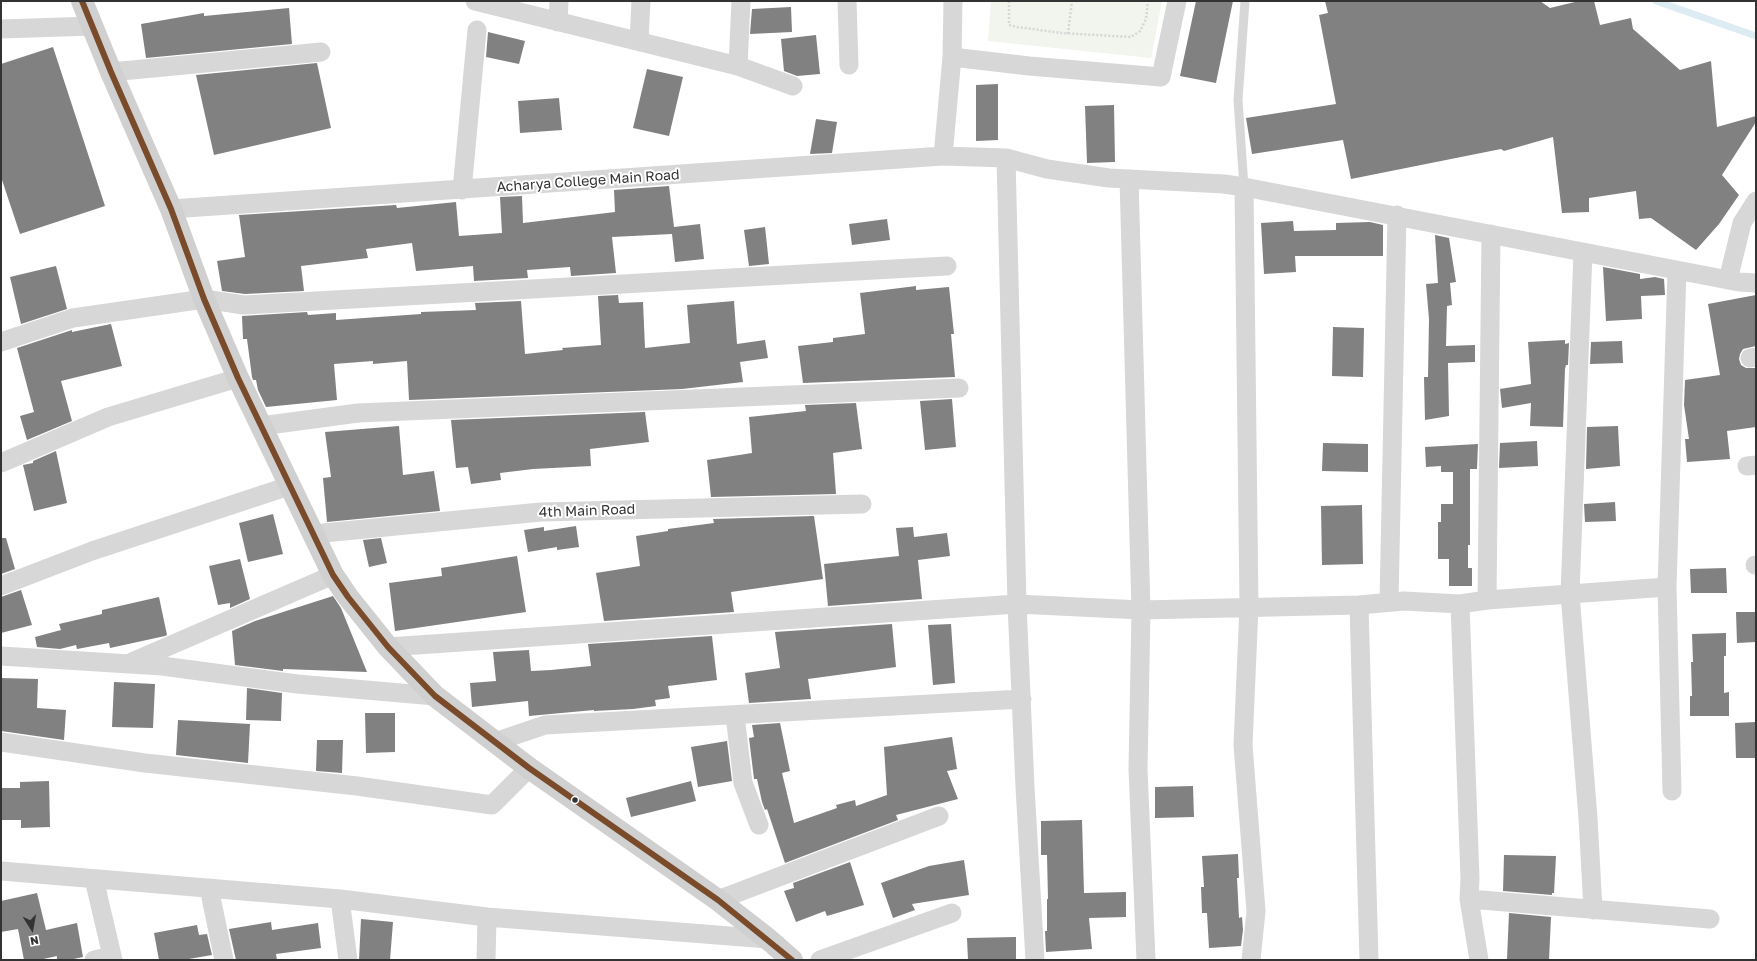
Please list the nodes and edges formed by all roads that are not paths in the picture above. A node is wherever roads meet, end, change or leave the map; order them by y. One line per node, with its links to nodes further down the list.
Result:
1 (82, 1): 11 (main road)
2 (475, 1): 10 (street)
3 (559, 1): 10 (street)
4 (640, 1): 14 (street)
5 (741, 1): 18 (street)
6 (847, 1): 17 (street)
7 (953, 1): 16 (street)
8 (1177, 1): 16 (street)
9 (1244, 1): 24 (lane)
10 (558, 22): 14 (street)
11 (93, 26): 12 (street); 19 (main road)
12 (1, 29)
13 (477, 30): 25 (street)
14 (639, 41): 18 (street)
15 (321, 52): 19 (street)
16 (952, 57): 21 (street)
17 (848, 65)
18 (738, 66): 20 (street)
19 (111, 72): 27 (main road)
20 (793, 86)
21 (943, 156): 22 (street, Acharya College Main Road); 25 (street, Acharya College Main Road)
22 (1006, 158): 23 (street, Acharya College Main Road); 50 (street)
23 (1128, 179): 24 (street, Acharya College Main Road); 54 (street)
24 (1244, 187): 28 (street, Acharya College Main Road); 53 (street)
25 (462, 190): 27 (street, Acharya College Main Road)
26 (1756, 201): 33 (street)
27 (171, 209): 35 (main road)
28 (1397, 215): 29 (street, Acharya College Main Road); 49 (street)
29 (1491, 234): 30 (street, Acharya College Main Road); 48 (street)
30 (1583, 252): 32 (street, Acharya College Main Road); 47 (street)
31 (947, 266): 35 (street)
32 (1677, 270): 33 (street, Acharya College Main Road); 46 (street)
33 (1728, 280): 34 (street, Acharya College Main Road)
34 (1756, 283)
35 (204, 299): 36 (street); 37 (main road)
36 (1, 342)
37 (238, 378): 39 (main road); 40 (street)
38 (959, 388): 39 (street)
39 (261, 426): 41 (main road)
40 (1, 463)
41 (289, 486): 43 (main road); 45 (street)
42 (862, 504): 43 (street, 4th Main Road)
43 (313, 534): 44 (main road)
44 (332, 575): 55 (main road); 57 (street)
45 (1, 586)
46 (1667, 587): 47 (street); 64 (street)
47 (1570, 594): 48 (street); 73 (street)
48 (1487, 600): 51 (street)
49 (1389, 602): 51 (street); 52 (street)
50 (1017, 604): 54 (street); 55 (street); 59 (street)
51 (1460, 604): 72 (street)
52 (1359, 605): 53 (street); 87 (street)
53 (1249, 607): 54 (street); 86 (street)
54 (1141, 610): 85 (street)
55 (388, 647): 58 (main road)
56 (1, 656): 57 (street)
57 (129, 664): 58 (street)
58 (435, 696): 62 (main road)
59 (1022, 699): 60 (street); 84 (street)
60 (735, 715): 62 (street); 66 (street)
61 (1, 742): 63 (street)
62 (495, 742): 63 (main road)
63 (529, 768): 71 (main road)
64 (1672, 791)
65 (939, 816): 71 (street)
66 (759, 825)
67 (1, 872): 68 (street)
68 (94, 879): 69 (street); 78 (street)
69 (209, 888): 70 (street); 79 (street)
70 (340, 899): 75 (street); 80 (street)
71 (718, 900): 77 (main road)
72 (1469, 900): 73 (street); 88 (street)
73 (1593, 910): 76 (street)
74 (952, 913): 83 (street)
75 (486, 917): 77 (street); 81 (street)
76 (1710, 919)
77 (768, 939): 82 (main road)
78 (106, 959)
79 (224, 960)
80 (348, 960)
81 (486, 960)
82 (792, 960)
83 (820, 960)
84 (1035, 960)
85 (1146, 960)
86 (1251, 960)
87 (1369, 960)
88 (1479, 960)

